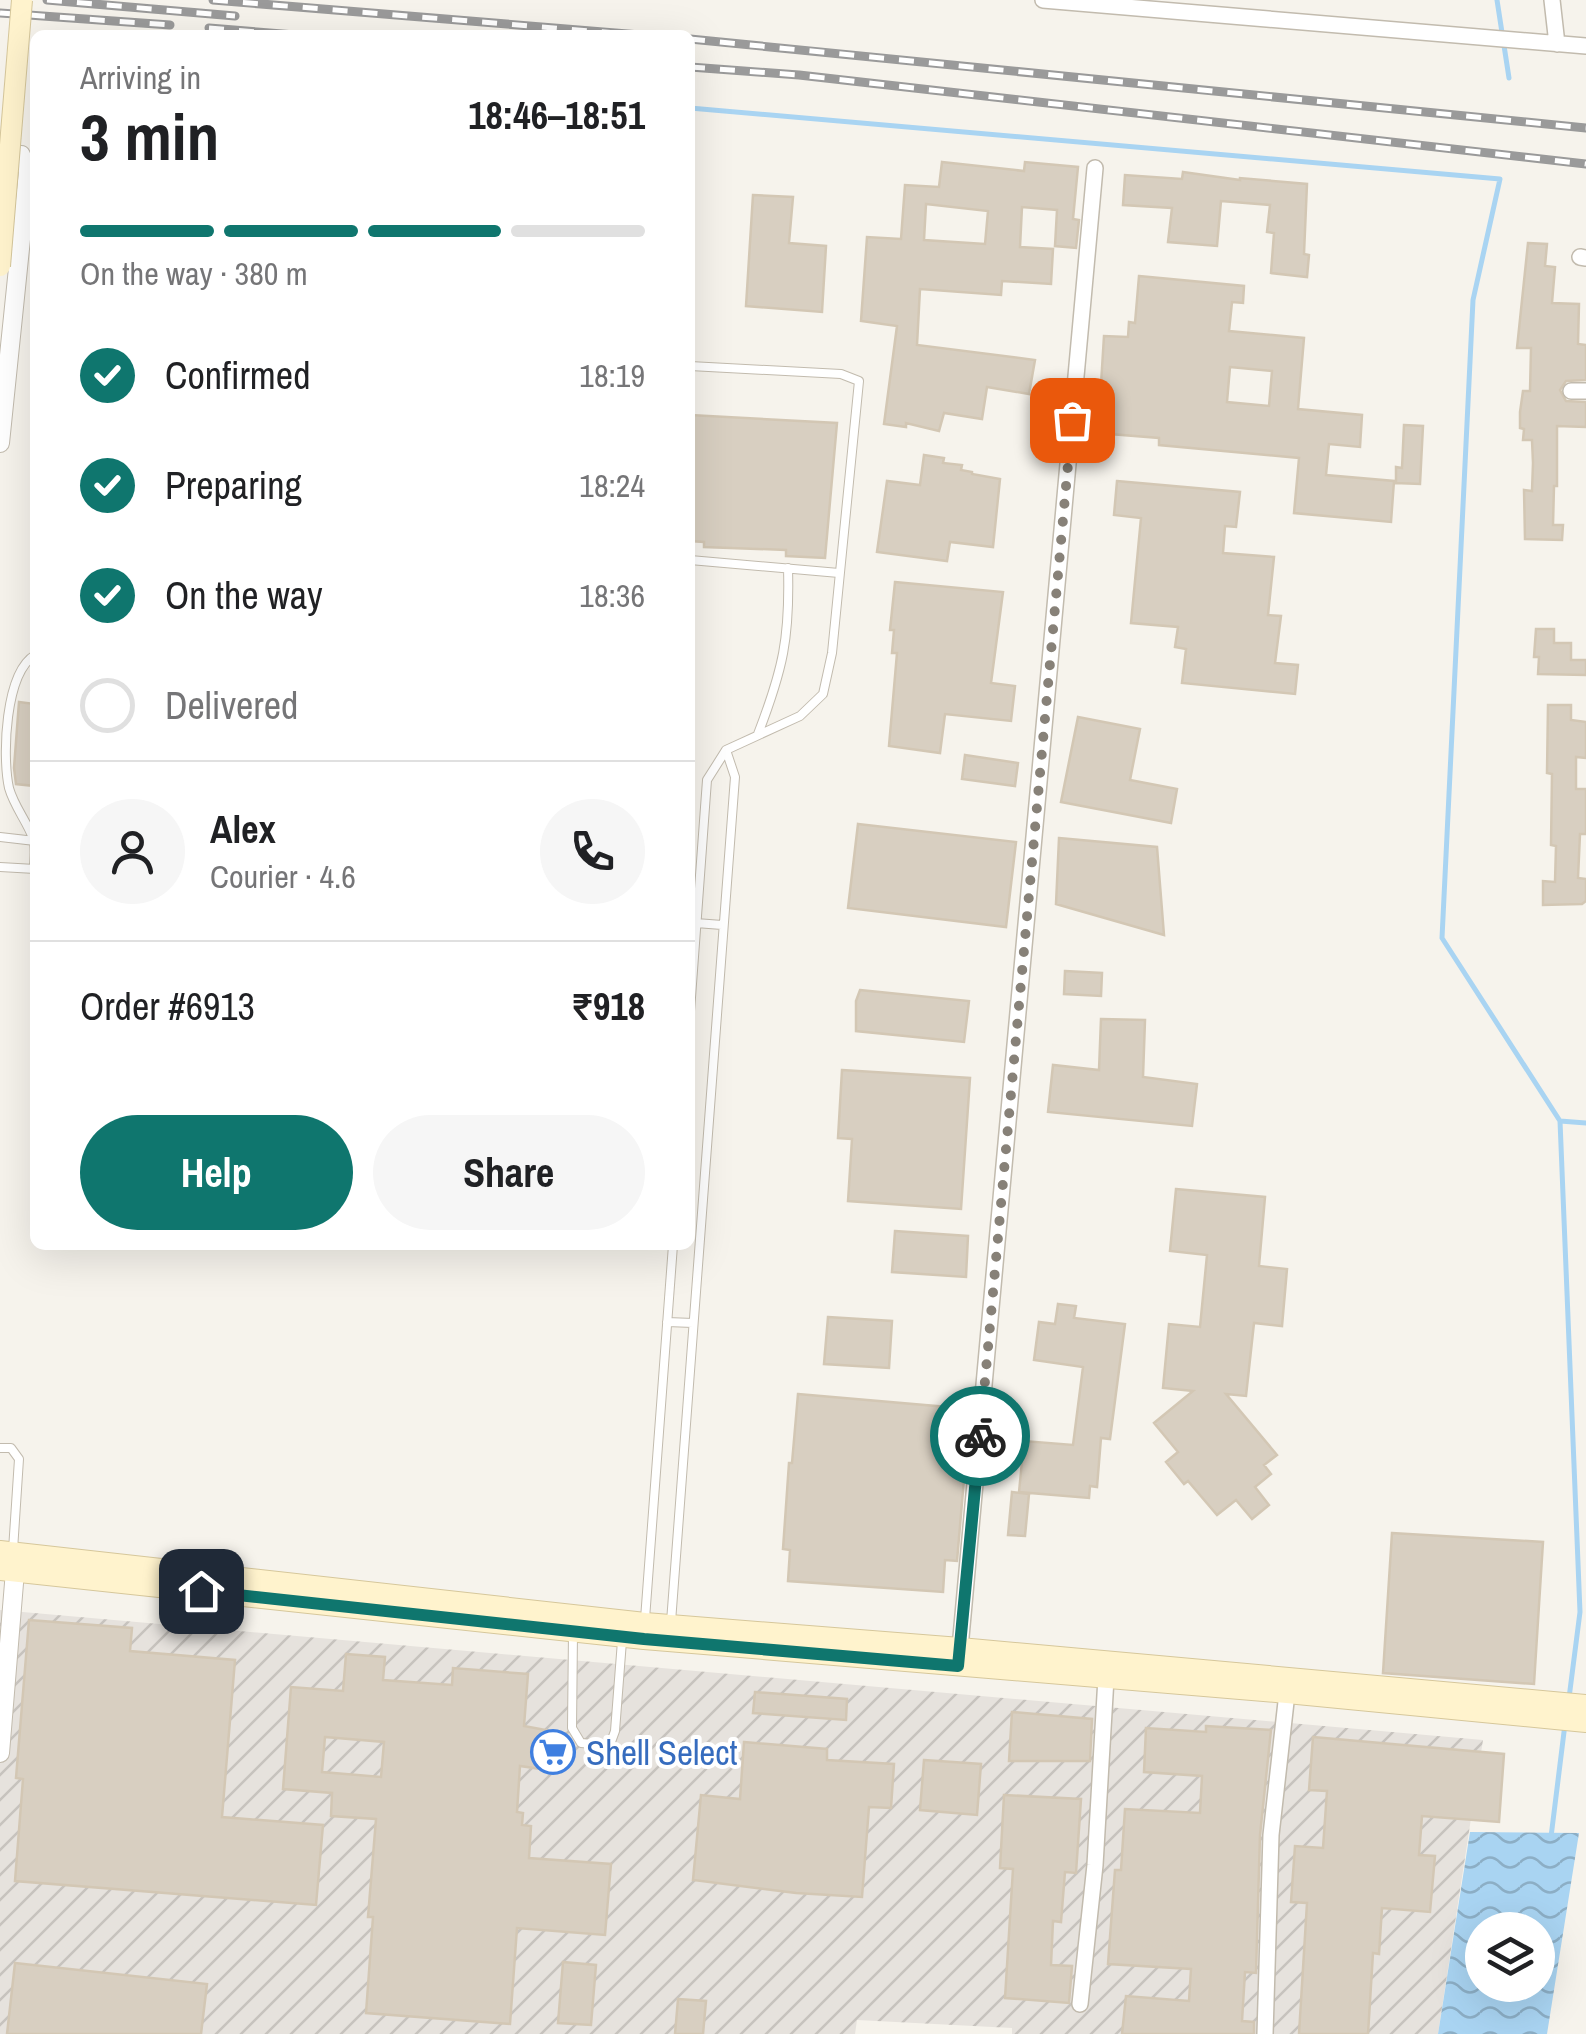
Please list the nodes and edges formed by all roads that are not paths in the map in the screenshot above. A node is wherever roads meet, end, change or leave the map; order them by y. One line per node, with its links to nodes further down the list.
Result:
1 (22, 0): 8 (main road, bridge)
2 (1042, 0): 4 (street)
3 (1552, 0): 4 (street)
4 (1556, 44): 5 (street)
5 (1586, 46)
6 (0, 155): 10 (street)
7 (1094, 168): 36 (street)
8 (0, 266)
9 (695, 366): 13 (lane)
10 (0, 443)
11 (695, 560): 12 (lane)
12 (788, 568): 13 (lane); 15 (lane)
13 (840, 574): 15 (lane)
14 (30, 658): 17 (lane)
15 (757, 736): 16 (lane)
16 (726, 750): 22 (lane); 23 (lane)
17 (30, 832)
18 (0, 837): 19 (lane)
19 (30, 840)
20 (0, 867): 21 (lane)
21 (30, 869)
22 (696, 923): 23 (lane); 24 (lane)
23 (722, 925): 27 (lane)
24 (695, 938)
25 (673, 1250): 26 (lane)
26 (667, 1322): 27 (lane); 33 (lane)
27 (693, 1324): 34 (lane)
28 (0, 1448): 30 (lane)
29 (2, 1522): 30 (lane)
30 (14, 1525): 31 (lane)
31 (7, 1561): 32 (main road); 33 (main road); 42 (street)
32 (573, 1631): 35 (main road); 35 (lane)
33 (645, 1631): 34 (main road); 35 (main road)
34 (671, 1633): 36 (main road)
35 (622, 1636)
36 (959, 1657): 37 (main road); 40 (main road)
37 (1106, 1678): 38 (main road); 43 (street)
38 (1287, 1693): 40 (main road); 44 (street)
39 (1586, 1705): 40 (main road)
40 (1526, 1708): 41 (main road)
41 (1586, 1722)
42 (0, 1752)
43 (1080, 2004)
44 (1265, 2034)

